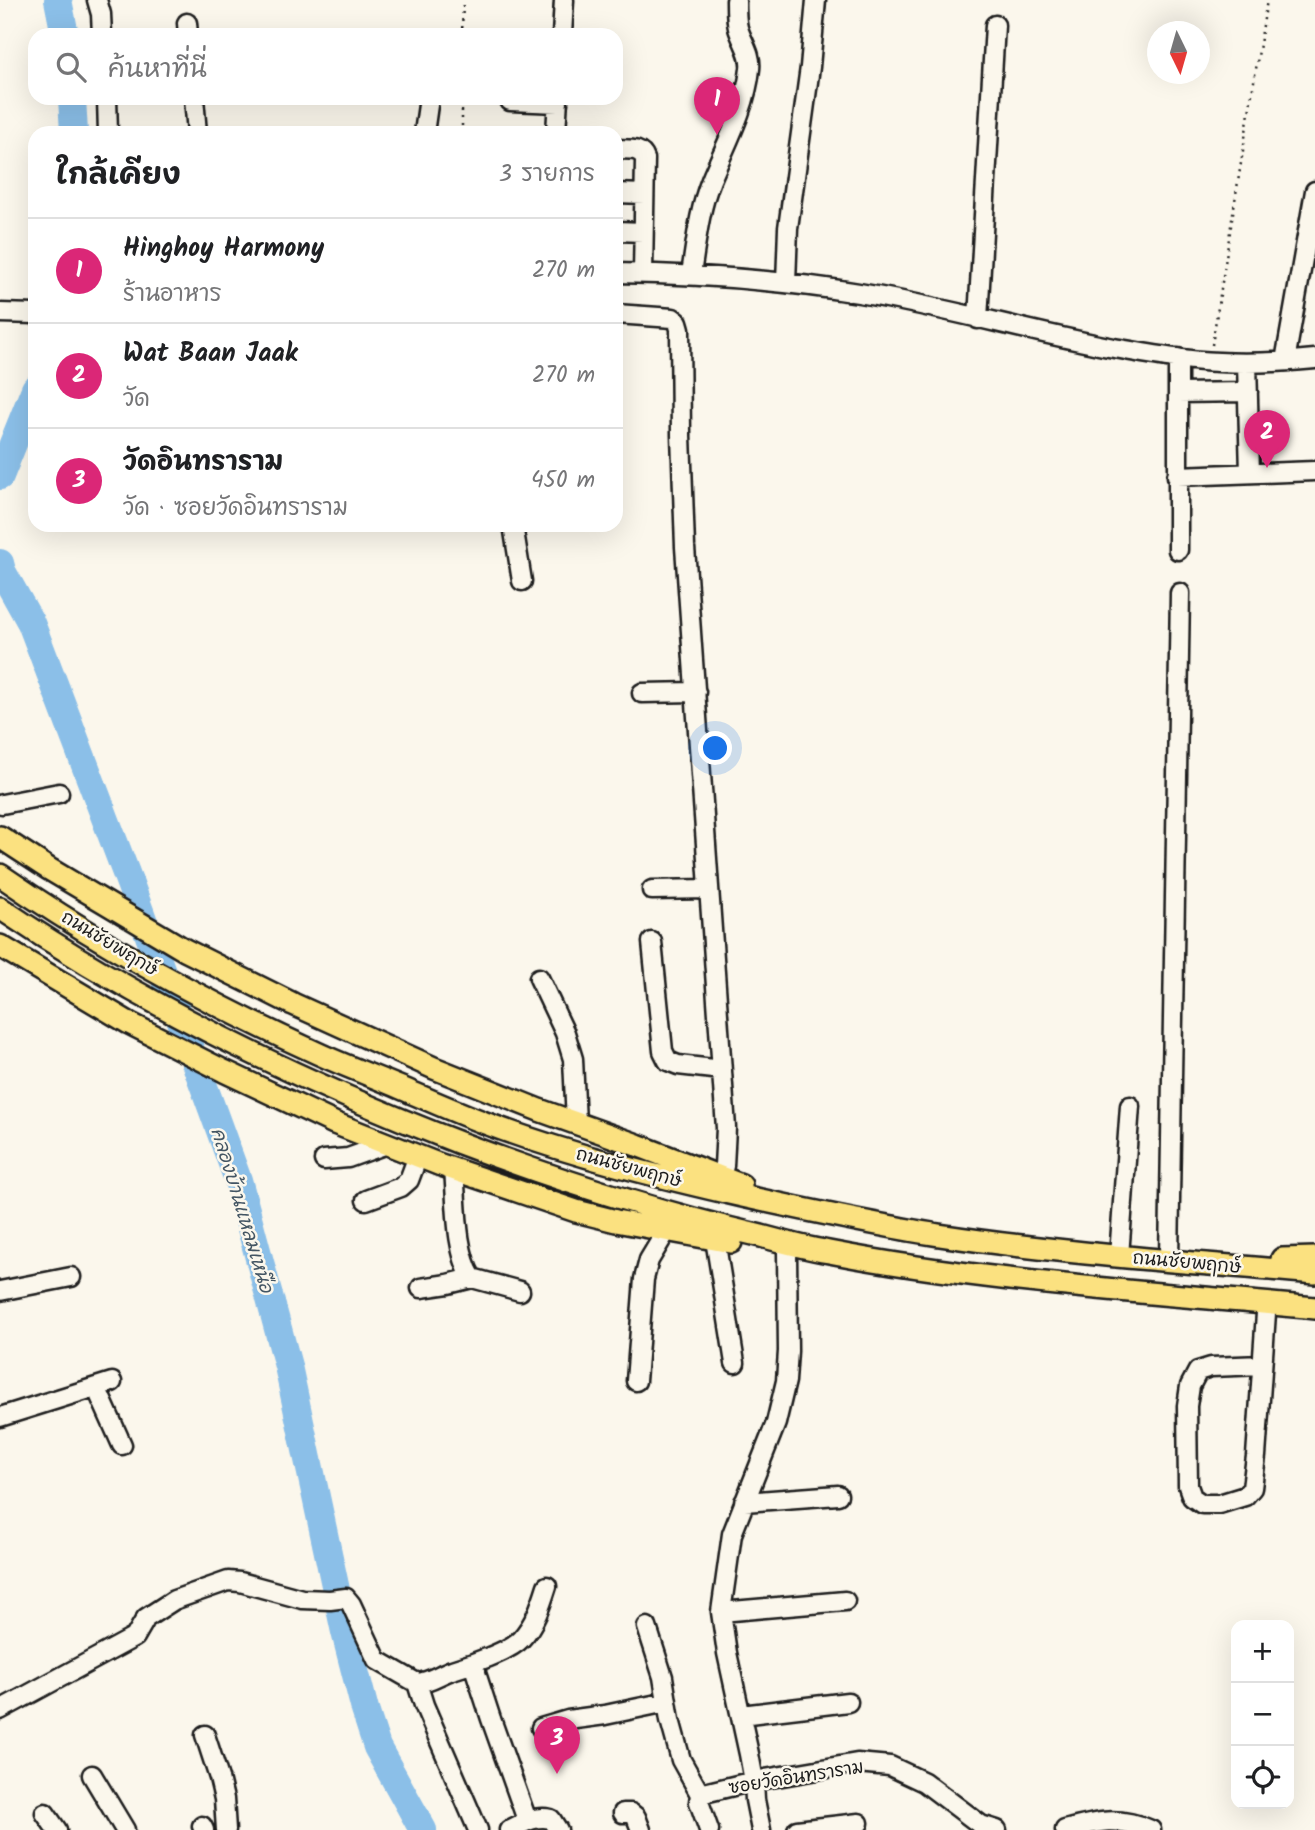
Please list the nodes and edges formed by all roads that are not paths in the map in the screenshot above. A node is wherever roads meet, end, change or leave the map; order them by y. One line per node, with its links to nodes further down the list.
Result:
1 (97, 0): 6 (street)
2 (564, 0): 7 (street)
3 (816, 0): 25 (street)
4 (736, 1): 24 (street)
5 (995, 25): 29 (street)
6 (102, 28)
7 (562, 28)
8 (107, 105): 12 (street)
9 (195, 105): 13 (street)
10 (428, 105): 14 (street)
11 (558, 105): 15 (street)
12 (108, 126)
13 (196, 126)
14 (425, 126)
15 (556, 126)
16 (623, 149): 19 (street)
17 (1315, 191): 32 (street)
18 (623, 193): 19 (street)
19 (644, 194): 21 (street)
20 (623, 231): 21 (street)
21 (643, 232): 23 (street)
22 (623, 272): 23 (street)
23 (643, 273): 24 (street)
24 (691, 274): 25 (street)
25 (786, 283): 29 (street)
26 (0, 313): 27 (street)
27 (28, 314)
28 (623, 314): 43 (street)
29 (978, 318): 30 (street)
30 (1178, 358): 33 (street); 35 (street)
31 (1315, 359): 32 (street)
32 (1285, 361): 33 (street)
33 (1247, 363): 34 (street)
34 (1248, 391): 35 (street); 37 (street)
35 (1178, 393): 38 (street)
36 (1315, 471): 37 (street)
37 (1250, 473): 38 (street)
38 (1177, 476): 40 (street)
39 (514, 532): 41 (street)
40 (1178, 550)
41 (522, 581)
42 (1180, 593): 71 (street)
43 (696, 692): 44 (street); 49 (street)
44 (642, 693)
45 (59, 793): 46 (street)
46 (1, 806)
47 (0, 837): 57 (main road, ถนนชัยพฤกษ์)
48 (0, 876): 64 (main road, ถนนชัยพฤกษ์)
49 (709, 889): 50 (street); 55 (street)
50 (652, 890)
51 (0, 908): 68 (main road, ถนนชัยพฤกษ์)
52 (652, 942): 55 (street)
53 (0, 946): 58 (main road, ถนนชัยพฤกษ์)
54 (539, 978): 57 (street)
55 (722, 1070): 62 (street)
56 (1130, 1106): 69 (street)
57 (579, 1124): 62 (main road, ถนนชัยพฤกษ์)
58 (387, 1144): 59 (main road, ถนนชัยพฤกษ์); 60 (street)
59 (418, 1156): 61 (main road, ถนนชัยพฤกษ์); 63 (street)
60 (324, 1160)
61 (454, 1170): 65 (main road, ถนนชัยพฤกษ์); 74 (street)
62 (721, 1176): 64 (main road, ถนนชัยพฤกษ์)
63 (366, 1200)
64 (795, 1208): 69 (main road, ถนนชัยพฤกษ์)
65 (667, 1230): 66 (main road, ถนนชัยพฤกษ์); 84 (street)
66 (715, 1239): 67 (main road, ถนนชัยพฤกษ์); 82 (street)
67 (787, 1252): 68 (main road, ถนนชัยพฤกษ์); 88 (street)
68 (827, 1252): 78 (main road, ถนนชัยพฤกษ์)
69 (1119, 1256): 71 (main road, ถนนชัยพฤกษ์)
70 (1315, 1258): 71 (main road)
71 (1179, 1261): 72 (main road, ถนนชัยพฤกษ์)
72 (1315, 1273)
73 (71, 1277): 76 (street)
74 (472, 1278): 75 (street); 77 (street)
75 (421, 1289)
76 (0, 1291)
77 (520, 1291)
78 (1186, 1296): 79 (main road, ถนนชัยพฤกษ์); 80 (main road)
79 (1315, 1308)
80 (1266, 1313): 81 (main road); 83 (street)
81 (1315, 1323)
82 (735, 1363)
83 (1262, 1365): 83 (street)
84 (636, 1381)
85 (0, 1417): 86 (street)
86 (122, 1445)
87 (838, 1495): 88 (street)
88 (744, 1502): 91 (street)
89 (547, 1586): 93 (street)
90 (845, 1601): 91 (street)
91 (720, 1612): 98 (street)
92 (647, 1627): 95 (street)
93 (476, 1662): 94 (street); 106 (street)
94 (417, 1683): 97 (street); 111 (street)
95 (667, 1702): 99 (street); 103 (street)
96 (848, 1702): 98 (street)
97 (0, 1710)
98 (741, 1715): 102 (street)
99 (541, 1728)
100 (205, 1735): 110 (street)
101 (92, 1775): 109 (street)
102 (754, 1781): 103 (street, ซอยวัดอินทราราม); 116 (street); 118 (street, ซอยวัดอินทราราม)
103 (700, 1794): 115 (street)
104 (46, 1813): 108 (street)
105 (623, 1813): 114 (street)
106 (527, 1820): 112 (street); 113 (street)
107 (859, 1823): 117 (street)
108 (57, 1830)
109 (125, 1830)
110 (226, 1830)
111 (478, 1830)
112 (509, 1830)
113 (558, 1830)
114 (642, 1830)
115 (709, 1830)
116 (761, 1830)
117 (797, 1830)
118 (997, 1830)
119 (1065, 1830): 120 (street)
120 (1151, 1830)

